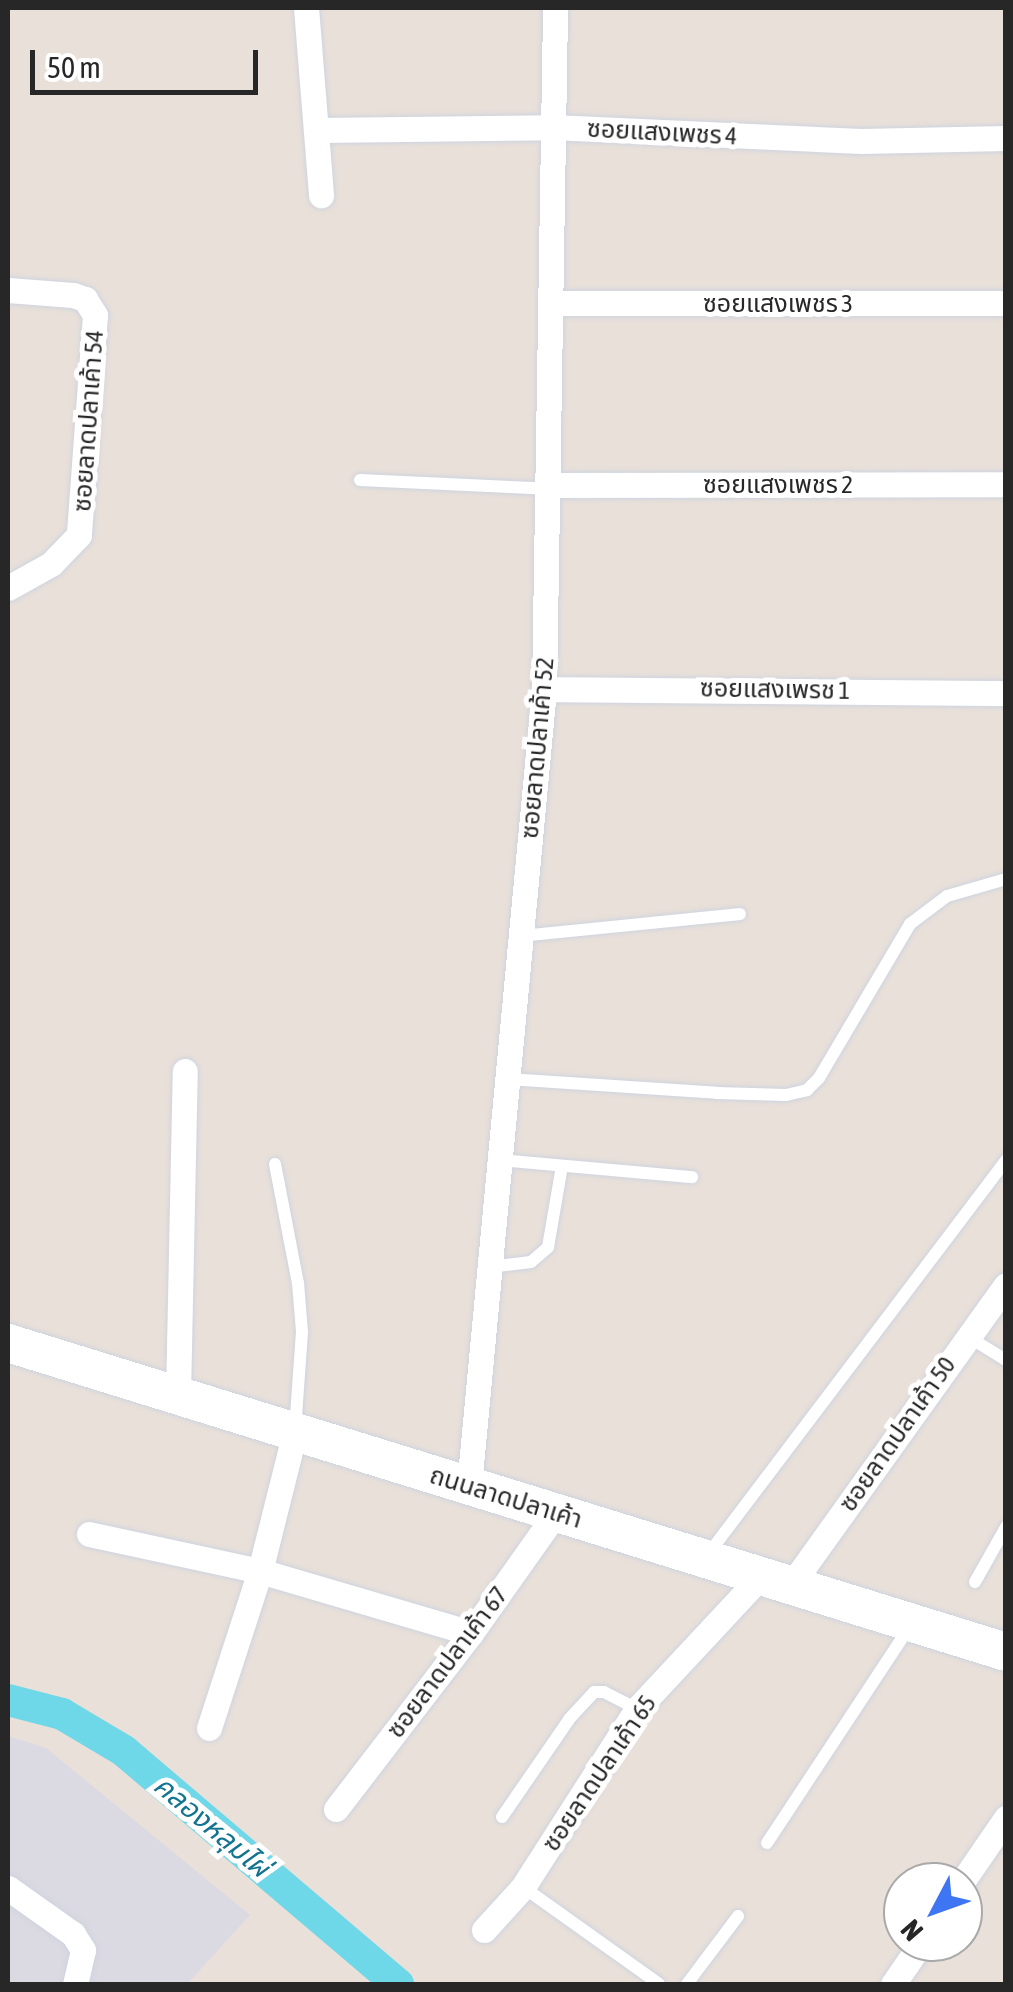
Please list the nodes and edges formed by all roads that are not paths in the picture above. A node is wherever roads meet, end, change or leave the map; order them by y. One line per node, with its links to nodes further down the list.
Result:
1 (306, 8): 4 (street)
2 (555, 8): 3 (street, ซอยลาดปลาเค้า 52)
3 (552, 127): 4 (street, ซอยแสงเพชร 4); 5 (street, ซอยแสงเพชร 4); 8 (street, ซอยลาดปลาเค้า 52)
4 (318, 130): 6 (street)
5 (1006, 138)
6 (321, 196)
7 (8, 290): 13 (street, ซอยลาดปลาเค้า 54)
8 (551, 303): 9 (street, ซอยแสงเพชร 3); 12 (street, ซอยลาดปลาเค้า 52)
9 (1006, 303)
10 (360, 480): 12 (lane)
11 (1006, 484): 12 (street, ซอยแสงเพชร 2)
12 (550, 487): 14 (street, ซอยลาดปลาเค้า 52)
13 (8, 588)
14 (544, 689): 15 (street, ซอยแสงเพรช 1); 18 (street, ซอยลาดปลาเค้า 52)
15 (1006, 693)
16 (1006, 879): 20 (lane)
17 (740, 914): 18 (lane)
18 (520, 936): 20 (street, ซอยลาดปลาเค้า 52)
19 (185, 1071): 31 (street)
20 (508, 1080): 21 (street, ซอยลาดปลาเค้า 52)
21 (500, 1160): 24 (lane); 26 (street, ซอยลาดปลาเค้า 52)
22 (1006, 1160): 37 (lane)
23 (274, 1164): 32 (lane)
24 (562, 1166): 25 (lane); 26 (lane)
25 (692, 1177)
26 (488, 1267): 33 (street, ซอยลาดปลาเค้า 52)
27 (1006, 1285): 28 (street, ซอยลาดปลาเค้า 50)
28 (967, 1336): 30 (lane); 39 (street, ซอยลาดปลาเค้า 50)
29 (8, 1343): 31 (main road, ถนนลาดปลาเค้า)
30 (1006, 1360)
31 (178, 1396): 32 (main road, ถนนลาดปลาเค้า)
32 (295, 1432): 33 (main road, ถนนลาดปลาเค้า); 38 (street)
33 (469, 1486): 34 (main road, ถนนลาดปลาเค้า)
34 (556, 1512): 37 (main road, ถนนลาดปลาเค้า); 42 (street, ซอยลาดปลาเค้า 67)
35 (1006, 1526): 40 (lane)
36 (89, 1534): 38 (street)
37 (704, 1559): 39 (main road, ถนนลาดปลาเค้า)
38 (260, 1571): 42 (street); 45 (street)
39 (776, 1581): 41 (main road, ถนนลาดปลาเค้า); 44 (street, ซอยลาดปลาเค้า 65)
40 (975, 1582)
41 (912, 1623): 43 (main road, ถนนลาดปลาเค้า); 49 (lane)
42 (471, 1633): 46 (street, ซอยลาดปลาเค้า 67)
43 (1006, 1652)
44 (637, 1709): 47 (lane); 51 (street, ซอยลาดปลาเค้า 65)
45 (209, 1728)
46 (336, 1809)
47 (502, 1817)
48 (1006, 1818): 50 (street)
49 (767, 1843)
50 (976, 1862)
51 (524, 1887): 54 (street, ซอยลาดปลาเค้า 65); 57 (lane)
52 (8, 1888): 56 (street)
53 (738, 1916): 58 (lane)
54 (484, 1930)
55 (908, 1962): 59 (street)
56 (75, 1984)
57 (659, 1984)
58 (687, 1984)
59 (893, 1984)

